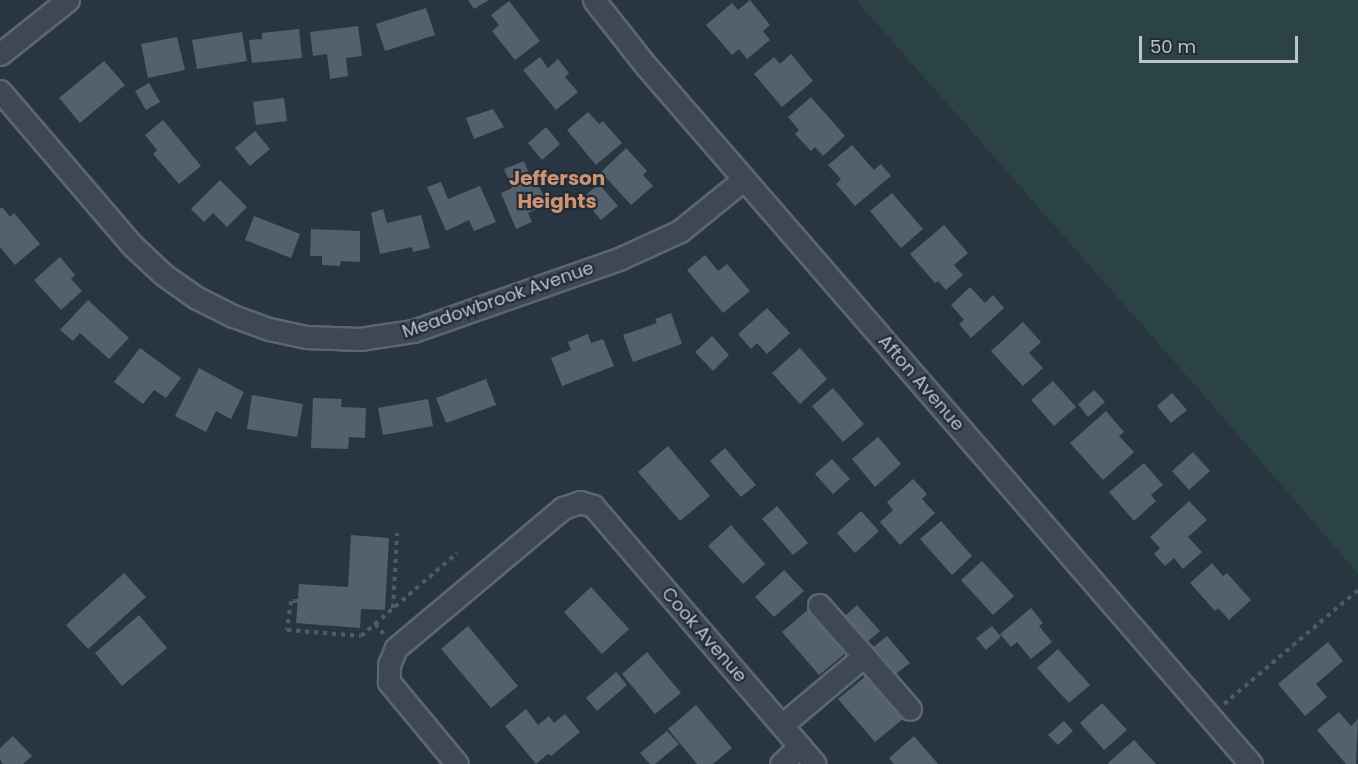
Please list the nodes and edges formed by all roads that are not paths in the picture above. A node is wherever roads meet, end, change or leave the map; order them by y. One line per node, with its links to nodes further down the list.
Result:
1 (68, 0): 3 (street)
2 (594, 0): 5 (street, Afton Avenue)
3 (0, 54)
4 (0, 91): 5 (street, Meadowbrook Avenue)
5 (744, 178): 14 (street, Afton Avenue)
6 (819, 605): 7 (street)
7 (864, 656): 8 (street); 9 (street)
8 (910, 709)
9 (782, 725): 10 (street, Cook Avenue); 11 (street, Cook Avenue)
10 (800, 746): 12 (street); 13 (street, Cook Avenue)
11 (457, 764)
12 (781, 764)
13 (815, 764)
14 (1251, 764)

